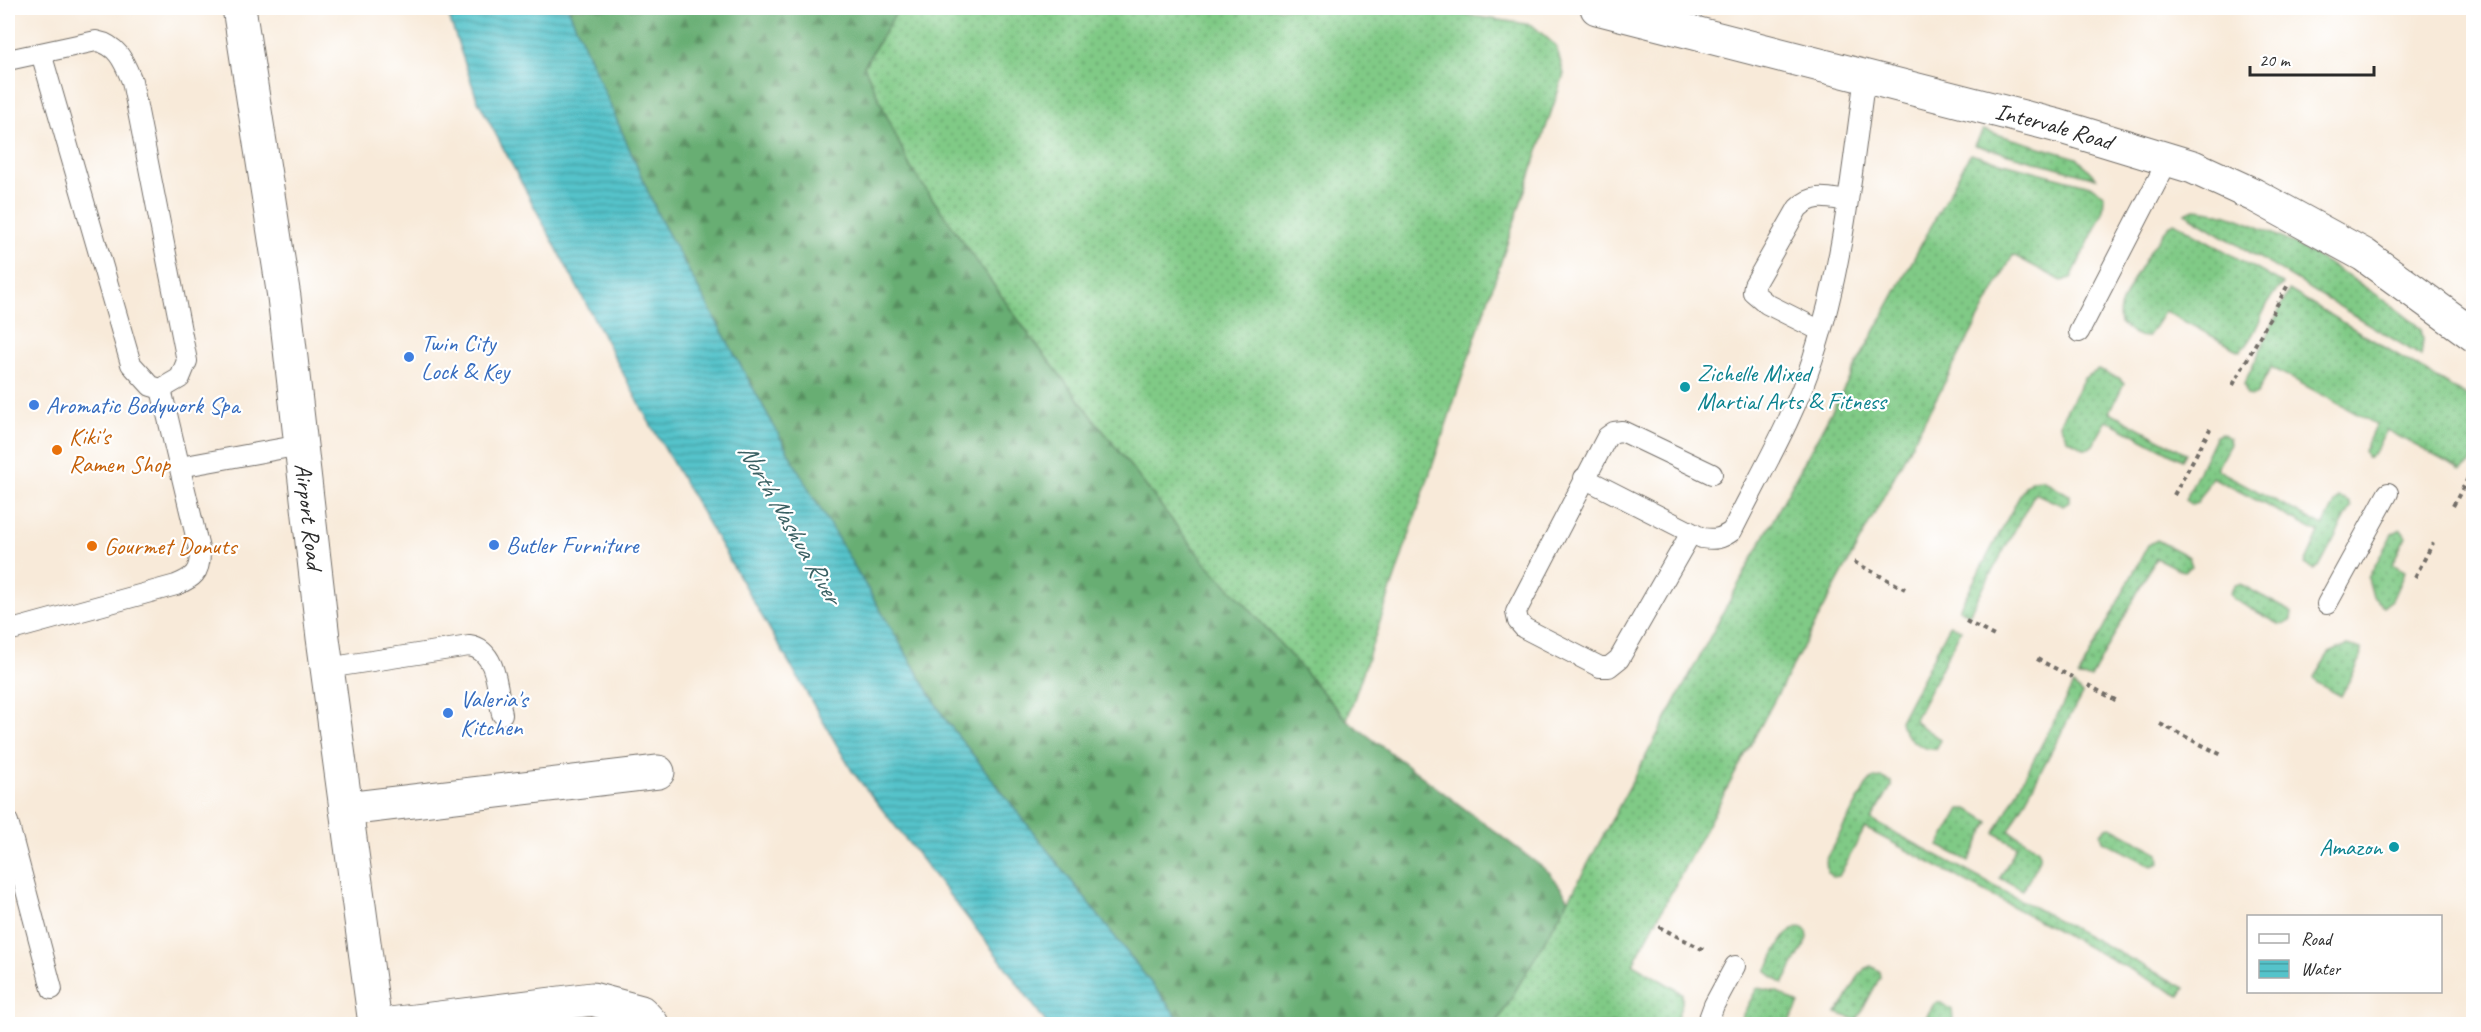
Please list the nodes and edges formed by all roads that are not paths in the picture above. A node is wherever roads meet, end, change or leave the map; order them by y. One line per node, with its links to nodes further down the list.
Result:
1 (239, 8): 12 (main road, Airport Road)
2 (1598, 8): 5 (main road, Intervale Road)
3 (41, 53): 4 (lane); 11 (lane); 11 (lane)
4 (8, 60)
5 (1865, 76): 6 (main road, Intervale Road); 7 (lane)
6 (2168, 160): 9 (lane); 10 (main road, Intervale Road)
7 (1846, 201): 8 (lane); 8 (lane)
8 (1821, 331): 17 (lane)
9 (2079, 332)
10 (2474, 335)
11 (161, 389): 13 (lane)
12 (301, 445): 13 (lane); 20 (main road, Airport Road)
13 (180, 467): 19 (lane)
14 (1712, 474): 15 (lane)
15 (1584, 478): 17 (lane); 17 (lane)
16 (2388, 493): 18 (lane)
17 (1691, 533)
18 (2327, 604)
19 (8, 631)
20 (327, 668): 21 (lane); 23 (main road, Airport Road)
21 (502, 714)
22 (658, 772): 23 (main road)
23 (346, 809): 27 (main road, Airport Road)
24 (8, 822): 26 (lane)
25 (1735, 966): 30 (lane)
26 (52, 989)
27 (375, 1024)
28 (390, 1024): 29 (main road)
29 (652, 1024)
30 (1707, 1024)

